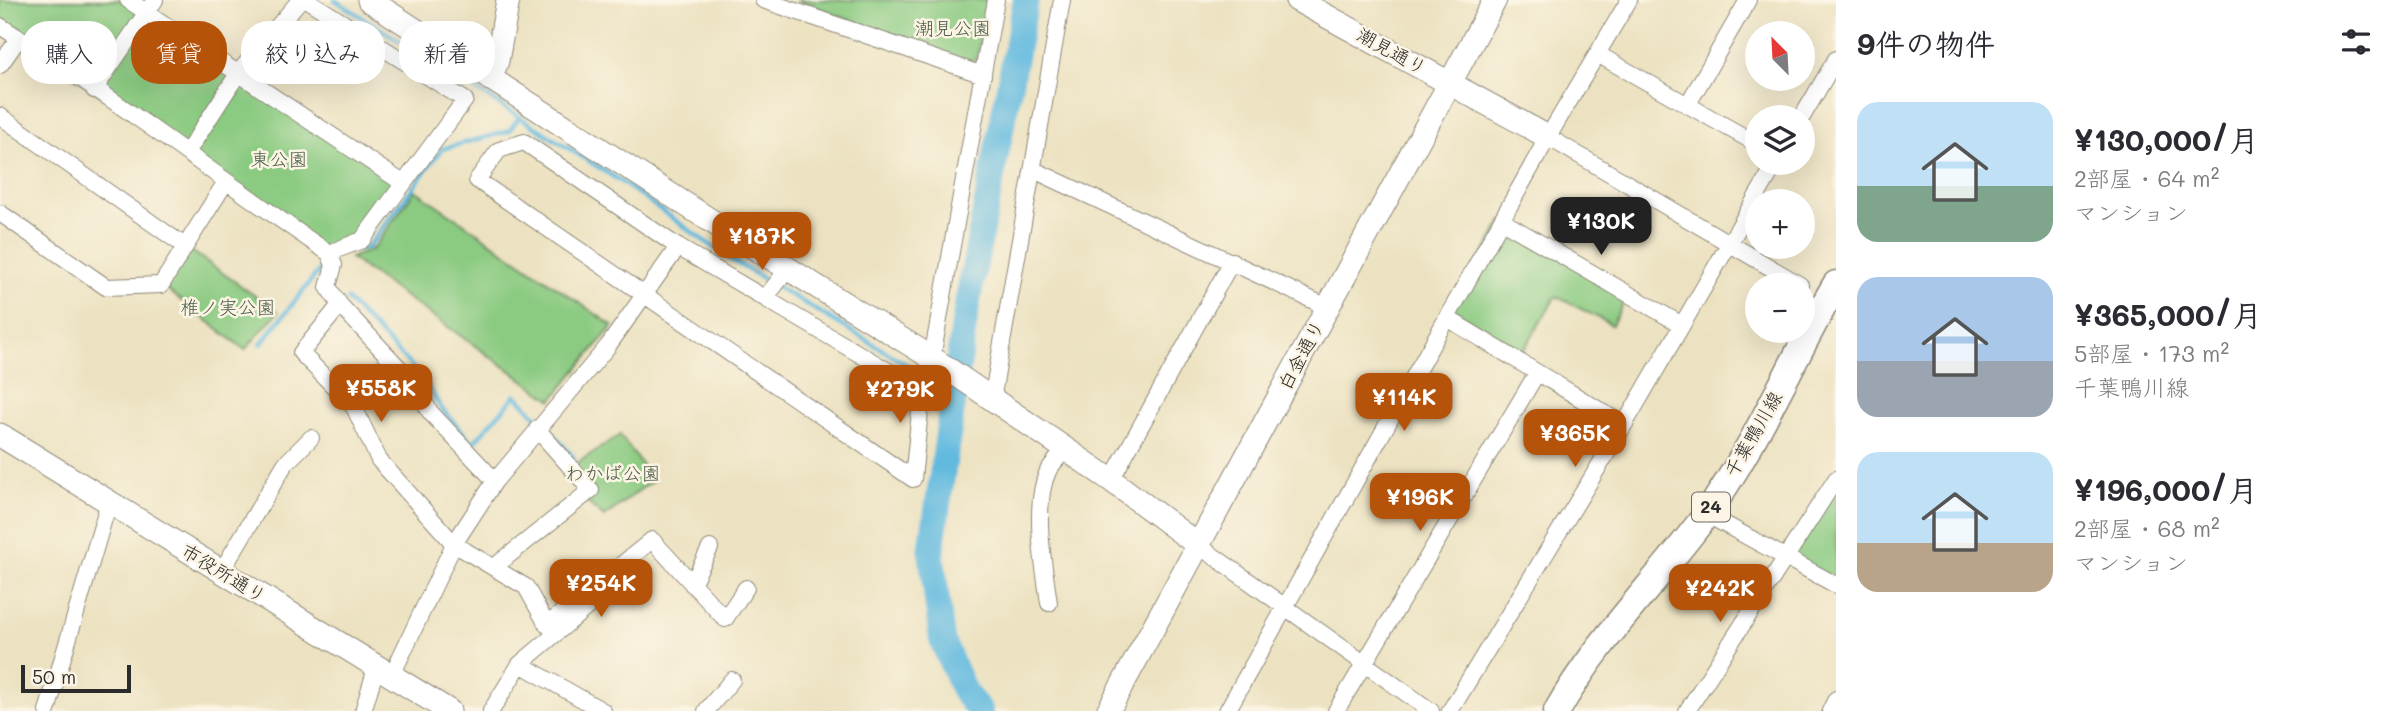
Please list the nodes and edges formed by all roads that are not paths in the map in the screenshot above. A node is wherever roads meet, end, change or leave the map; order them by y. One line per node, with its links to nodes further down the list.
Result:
1 (128, 0): 13 (street)
2 (300, 0): 21 (street)
3 (307, 0): 35 (street)
4 (369, 0): 14 (street)
5 (508, 0): 20 (street)
6 (762, 0): 22 (street)
7 (996, 0): 22 (street)
8 (1062, 0): 32 (street)
9 (1297, 0): 24 (street, 潮見通り)
10 (1495, 0): 24 (street, 白金通り)
11 (1629, 0): 17 (street)
12 (1748, 0): 26 (street)
13 (150, 6): 21 (street); 25 (street)
14 (401, 21)
15 (0, 26): 16 (street)
16 (19, 38): 19 (street); 25 (street)
17 (1599, 55): 26 (street); 29 (street)
18 (1836, 58): 27 (street)
19 (0, 65)
20 (495, 66)
21 (239, 72): 31 (street); 35 (street)
22 (983, 75): 53 (street)
23 (495, 82): 43 (street)
24 (1449, 82): 29 (street, 潮見通り); 50 (street, 白金通り)
25 (94, 90): 31 (street)
26 (1688, 104): 30 (street)
27 (1809, 105)
28 (0, 116): 39 (street)
29 (1548, 137): 37 (street); 38 (street)
30 (1745, 137)
31 (188, 151): 34 (street)
32 (1034, 170): 42 (street); 55 (street)
33 (1769, 175): 38 (street)
34 (225, 183): 39 (street); 41 (street)
35 (403, 183): 41 (street)
36 (0, 213): 39 (street)
37 (1502, 221): 51 (street); 52 (street)
38 (1728, 244): 44 (street); 52 (street)
39 (183, 245)
40 (678, 247): 46 (street); 46 (street); 47 (street)
41 (329, 253): 49 (street)
42 (1232, 261): 50 (street); 63 (street)
43 (788, 269): 47 (street); 53 (street)
44 (1778, 273)
45 (1815, 291): 48 (street)
46 (643, 296): 47 (street); 57 (street)
47 (765, 298)
48 (1833, 298): 65 (main road, 千葉鴨川線 / 24)
49 (340, 305): 62 (street); 66 (street)
50 (1328, 307): 67 (street, 白金通り)
51 (1447, 318): 54 (street); 77 (street)
52 (1682, 325): 56 (street)
53 (932, 358): 55 (street)
54 (1537, 373): 56 (street); 79 (street)
55 (992, 400): 60 (street)
56 (1624, 425): 93 (street)
57 (537, 429): 62 (street); 71 (street)
58 (0, 435): 64 (street, 市役所通り)
59 (311, 438): 72 (street)
60 (1065, 450): 63 (street); 76 (street)
61 (1836, 479): 70 (street)
62 (495, 481): 66 (street)
63 (1111, 481): 67 (street)
64 (109, 502): 72 (street, 市役所通り); 83 (street)
65 (1706, 514): 70 (street); 94 (main road, 千葉鴨川線 / 24)
66 (454, 544): 71 (street); 80 (street)
67 (1198, 545): 77 (street); 89 (street, 白金通り)
68 (658, 547): 71 (street); 73 (street); 78 (street)
69 (710, 548): 73 (street)
70 (1784, 556): 74 (street); 95 (street)
71 (494, 567)
72 (221, 572): 80 (street, 市役所通り)
73 (692, 584): 75 (street)
74 (1836, 586)
75 (746, 588)
76 (1049, 603)
77 (1284, 608): 79 (street); 90 (street)
78 (520, 664): 86 (street); 87 (street)
79 (1364, 664): 91 (street); 92 (street)
80 (384, 670): 84 (street); 85 (street, 市役所通り)
81 (732, 680): 88 (street)
82 (1836, 699): 96 (street)
83 (47, 711)
84 (363, 711)
85 (449, 711)
86 (491, 711)
87 (603, 711)
88 (706, 711)
89 (1108, 711)
90 (1227, 711)
91 (1336, 711)
92 (1431, 711)
93 (1450, 711)
94 (1558, 711)
95 (1688, 711)
96 (1831, 711)

